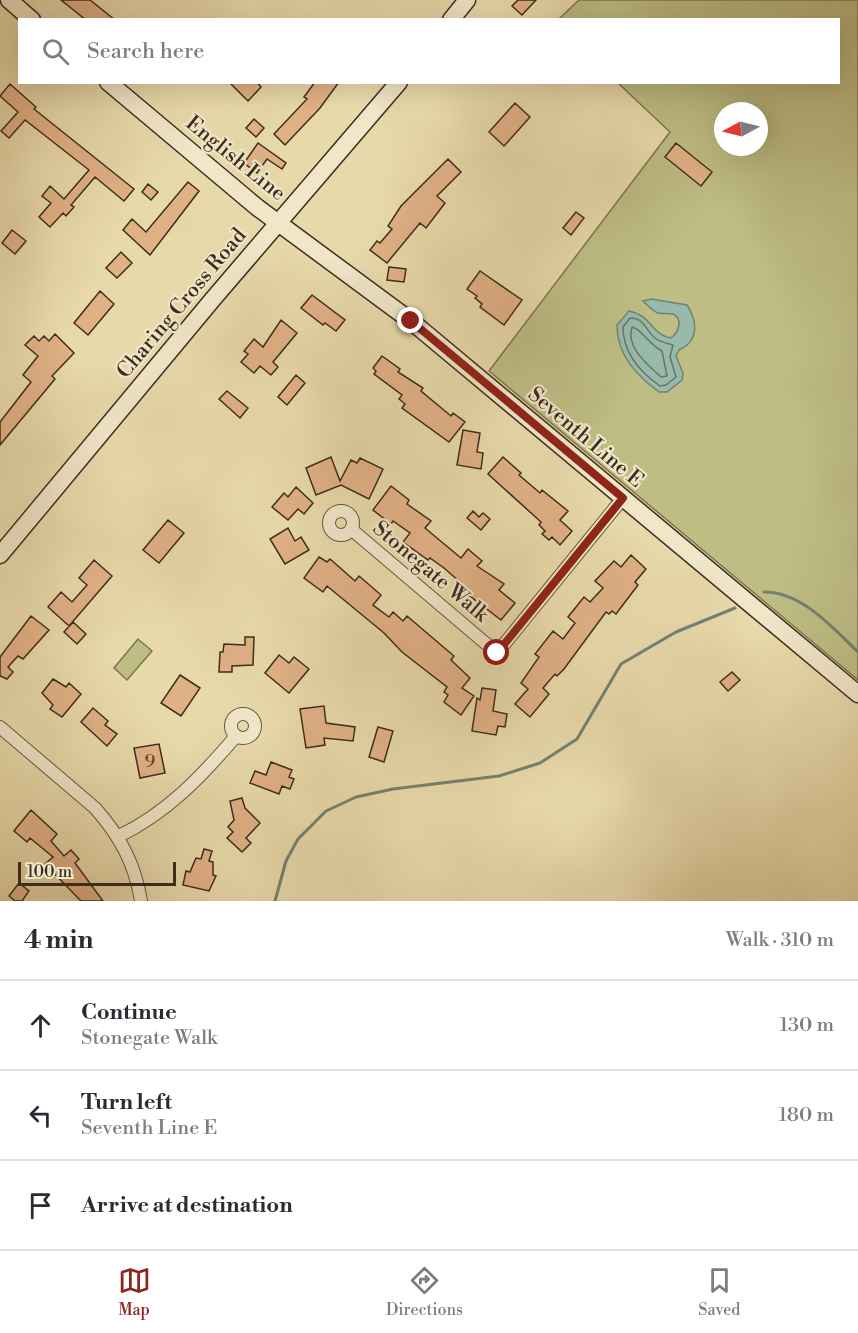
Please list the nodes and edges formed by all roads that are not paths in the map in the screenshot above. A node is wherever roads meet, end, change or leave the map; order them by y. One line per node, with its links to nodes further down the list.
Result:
1 (9, 0): 3 (street)
2 (467, 0): 4 (street)
3 (30, 18)
4 (453, 18)
5 (110, 84): 7 (street, English Line)
6 (397, 84): 7 (street, Charing Cross Road)
7 (279, 222): 8 (street, Seventh Line E); 10 (street, Charing Cross Road)
8 (623, 498): 9 (street, Stonegate Walk); 11 (street, Seventh Line E)
9 (351, 529)
10 (0, 555)
11 (858, 694)
12 (0, 727): 14 (street)
13 (236, 736): 14 (street)
14 (119, 836): 15 (street)
15 (141, 901)

